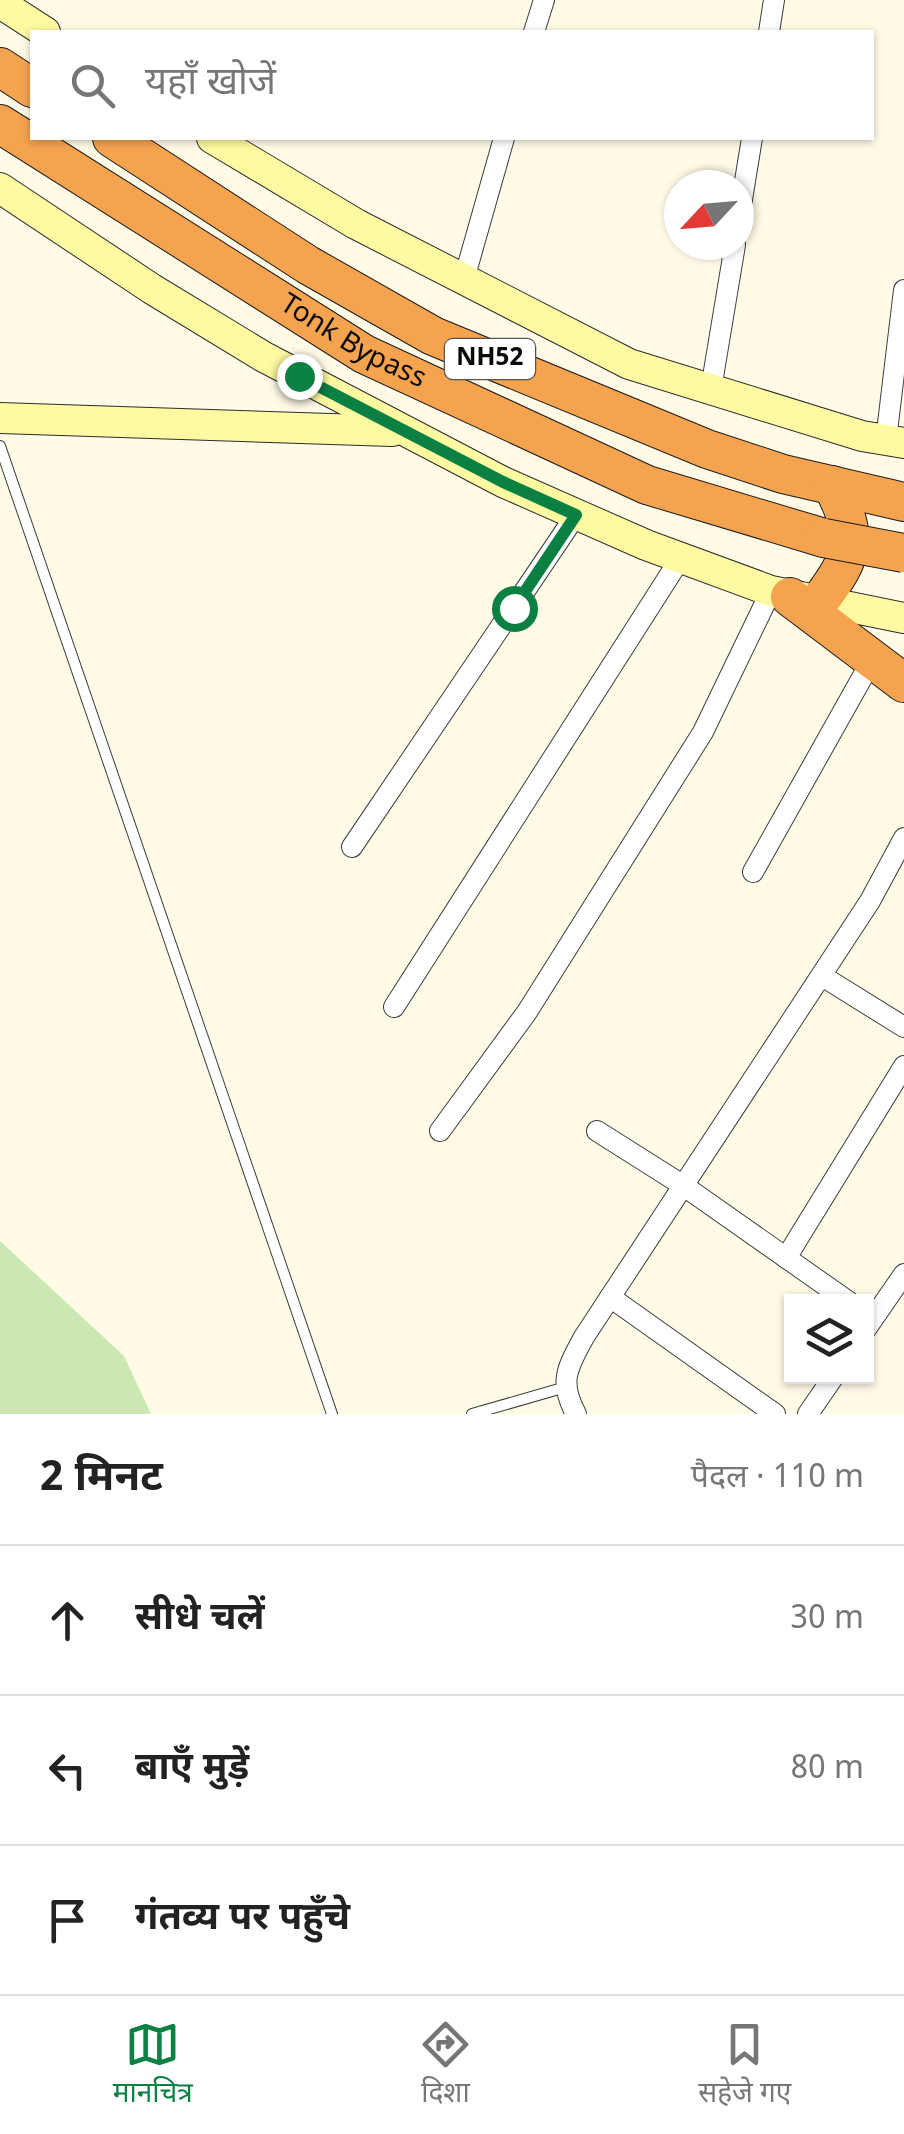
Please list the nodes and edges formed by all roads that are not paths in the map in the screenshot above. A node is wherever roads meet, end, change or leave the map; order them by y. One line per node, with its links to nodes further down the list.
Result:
1 (544, 0): 5 (street)
2 (774, 0): 6 (street)
3 (0, 2): 4 (street)
4 (42, 30)
5 (535, 30)
6 (769, 30)
7 (0, 68): 8 (highway)
8 (30, 87)
9 (0, 124): 27 (highway, Tonk Bypass / NH52, bridge)
10 (115, 140): 24 (highway, NH52)
11 (215, 140): 17 (street)
12 (503, 140): 17 (street)
13 (752, 140): 14 (street)
14 (747, 170)
15 (0, 188): 21 (street)
16 (733, 260): 19 (street)
17 (464, 279): 19 (street)
18 (904, 290): 22 (street)
19 (712, 390): 22 (street)
20 (0, 418): 21 (street)
21 (402, 431): 26 (street)
22 (895, 442)
23 (0, 446): 50 (lane)
24 (832, 485): 25 (highway, NH52); 29 (highway)
25 (904, 502)
26 (576, 515): 28 (street); 34 (street)
27 (904, 553)
28 (680, 559): 29 (street); 37 (street)
29 (793, 597): 30 (street); 31 (highway); 40 (street)
30 (904, 618)
31 (872, 660): 32 (highway); 35 (street)
32 (904, 683)
33 (904, 838): 36 (street)
34 (352, 847)
35 (753, 872)
36 (822, 976): 38 (street); 42 (street)
37 (394, 1007)
38 (904, 1027)
39 (904, 1066): 43 (street)
40 (440, 1131)
41 (598, 1131): 42 (street)
42 (684, 1186): 43 (street); 46 (street)
43 (786, 1258): 45 (street)
44 (904, 1274): 47 (street)
45 (837, 1294)
46 (610, 1297): 49 (street); 53 (street)
47 (874, 1314)
48 (829, 1384): 54 (street)
49 (566, 1387): 51 (lane); 52 (street)
50 (332, 1414)
51 (472, 1414)
52 (576, 1414)
53 (776, 1414)
54 (808, 1414)

